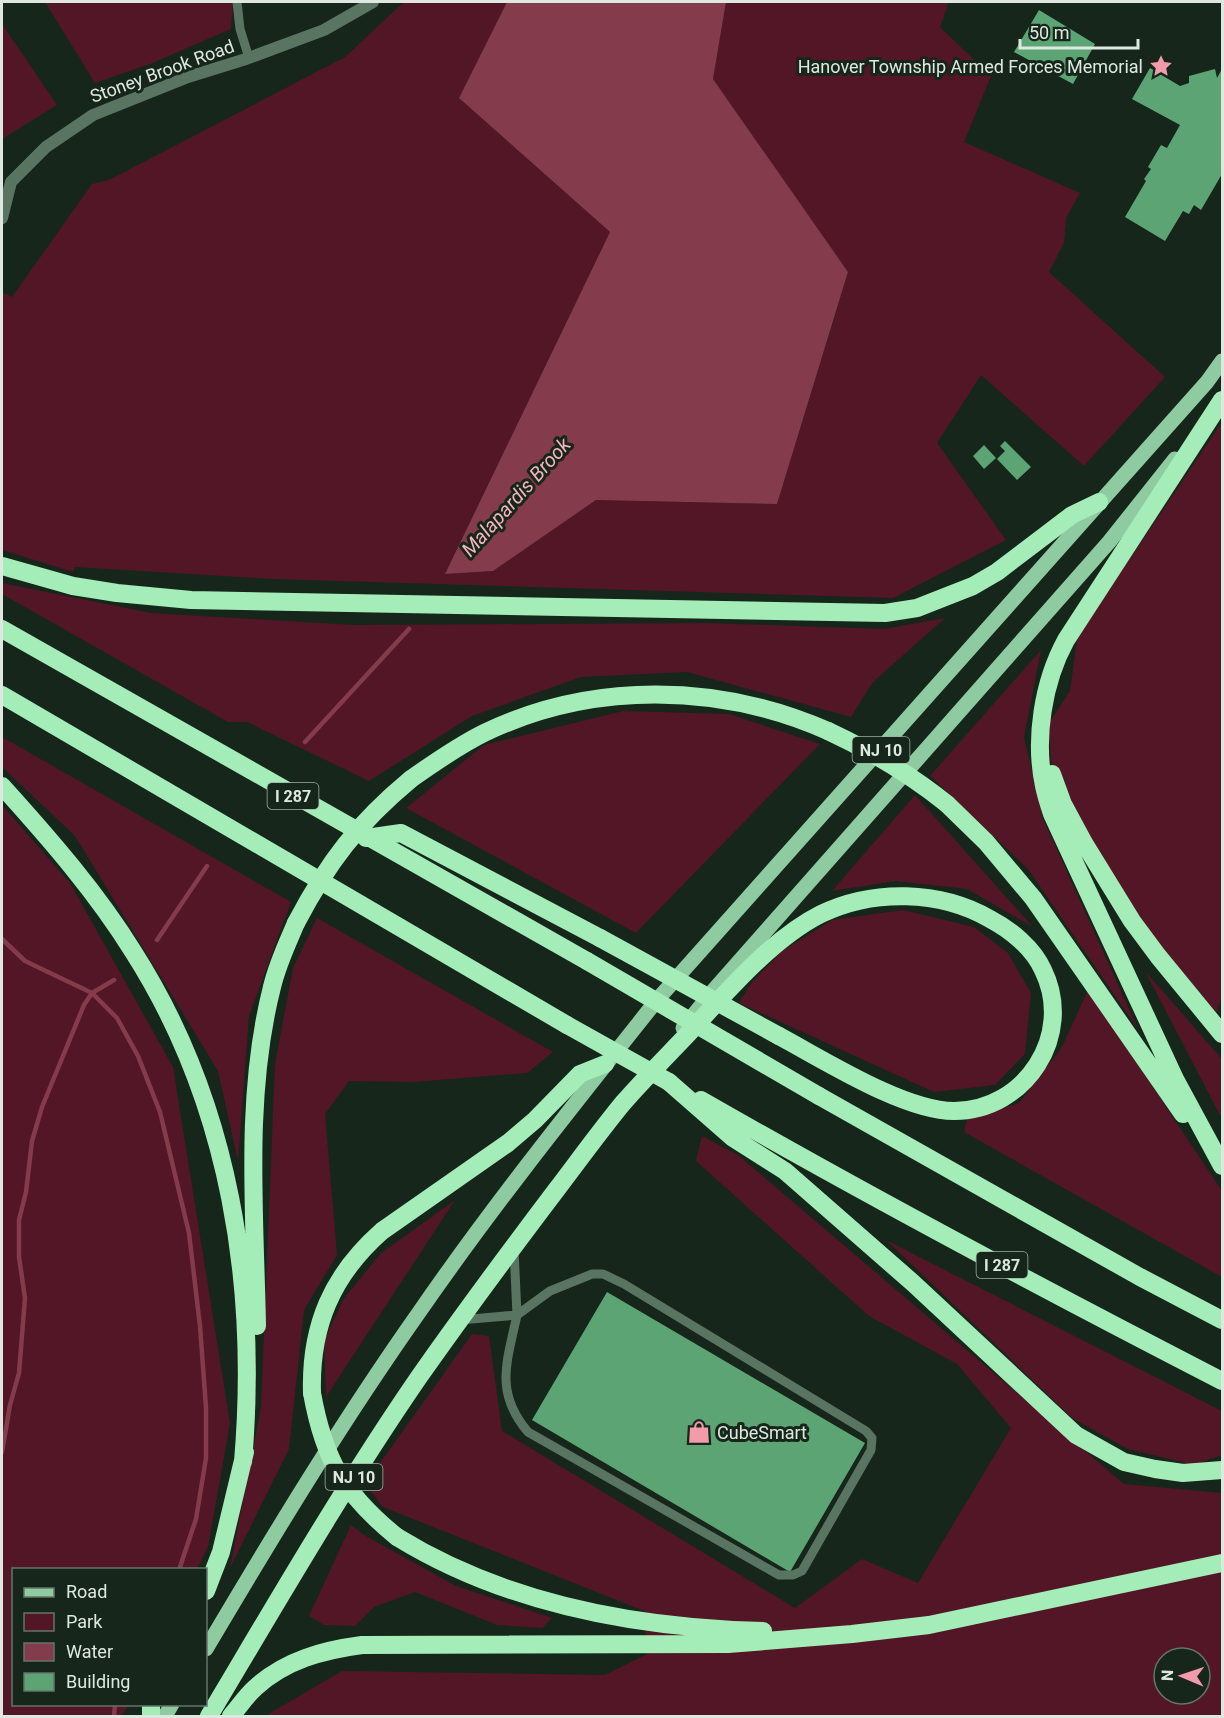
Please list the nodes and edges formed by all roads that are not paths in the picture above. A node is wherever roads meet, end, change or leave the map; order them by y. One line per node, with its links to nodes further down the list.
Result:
1 (237, 2): 3 (lane)
2 (373, 2): 3 (street, Stoney Brook Road)
3 (249, 58): 4 (street, Stoney Brook Road)
4 (2, 218)
5 (1222, 361): 7 (main road, NJ 10)
6 (1222, 398): 11 (highway); 17 (main road, NJ 10)
7 (1099, 502): 8 (highway); 15 (main road, NJ 10)
8 (2, 566)
9 (2, 629): 13 (highway, I 287)
10 (2, 695): 16 (highway, I 287, bridge)
11 (1043, 718): 14 (highway); 18 (highway)
12 (2, 786): 24 (highway)
13 (366, 838): 17 (highway, bridge); 22 (highway, I 287, bridge)
14 (1222, 1034)
15 (605, 1064): 28 (highway, bridge); 29 (main road, NJ 10)
16 (669, 1082): 23 (highway, I 287); 25 (highway)
17 (624, 1102): 19 (highway, NJ 10)
18 (1222, 1167): 24 (highway, bridge)
19 (513, 1246): 20 (lane); 21 (highway, NJ 10)
20 (517, 1315): 20 (lane); 21 (lane)
21 (460, 1320): 30 (highway, NJ 10)
22 (1222, 1320)
23 (1222, 1381)
24 (243, 1462): 27 (highway)
25 (1222, 1470)
26 (1222, 1563): 28 (highway)
27 (207, 1588)
28 (852, 1634): 31 (highway)
29 (207, 1647)
30 (209, 1716)
31 (231, 1716)

